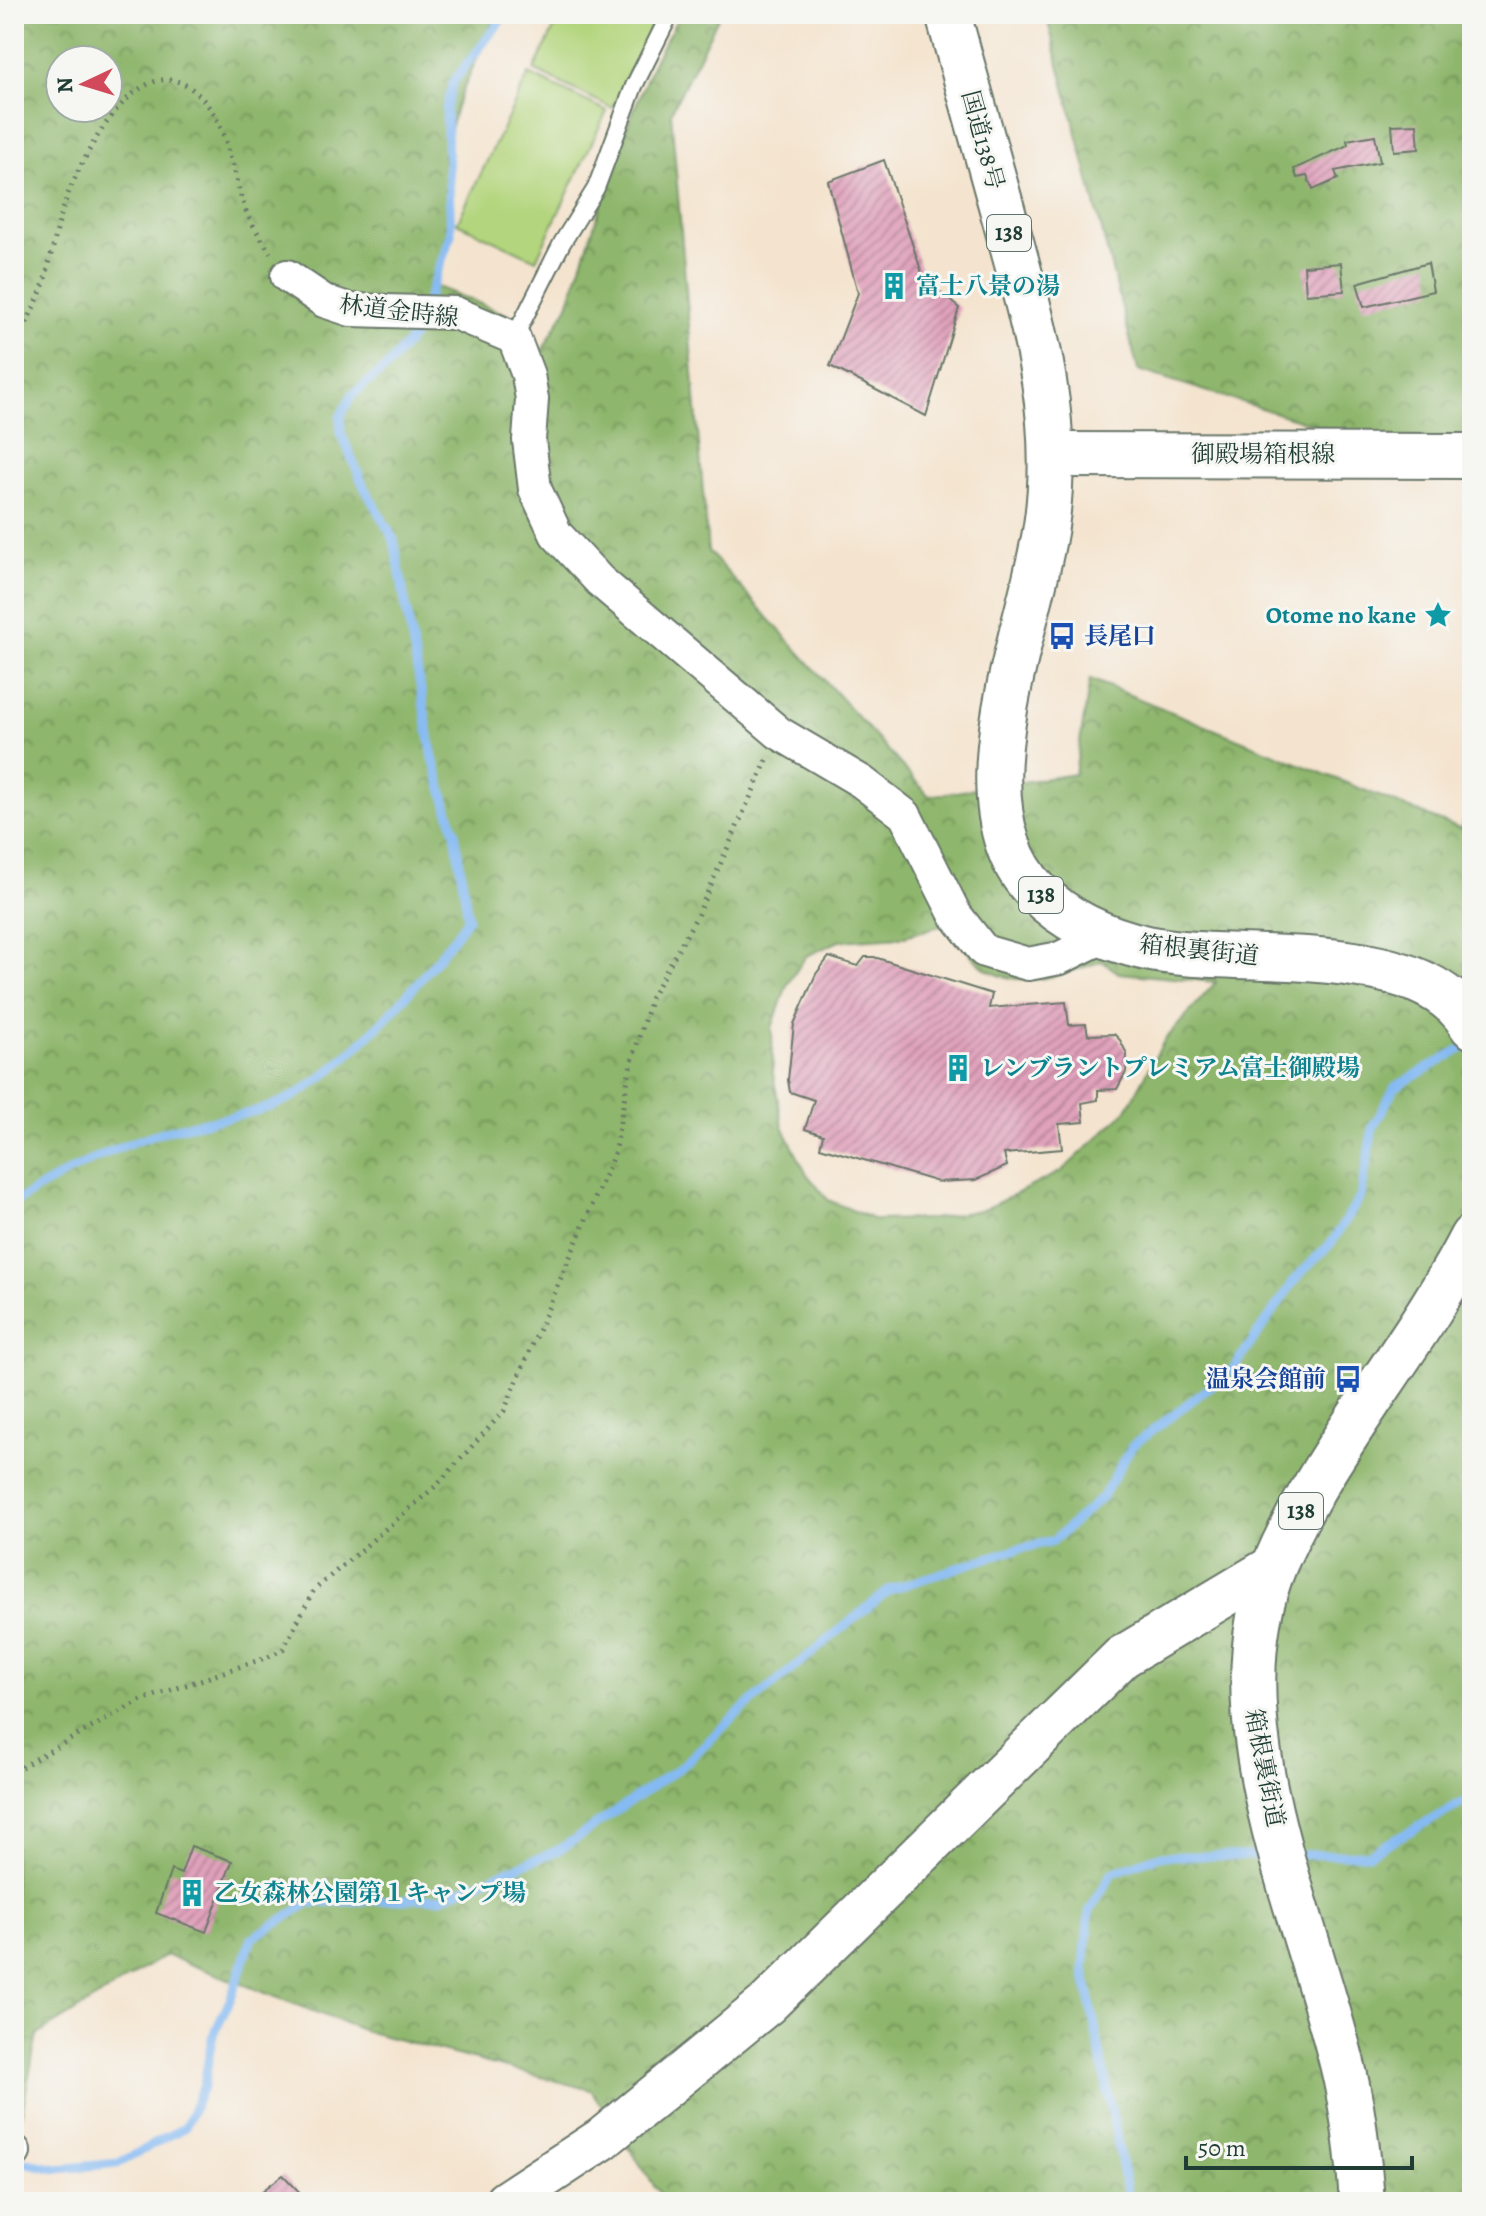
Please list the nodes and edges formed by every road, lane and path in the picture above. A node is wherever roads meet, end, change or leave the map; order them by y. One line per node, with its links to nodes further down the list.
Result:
1 (670, 14): 5 (lane)
2 (948, 14): 6 (main road, 国道138号 / 138)
3 (287, 276): 4 (path); 5 (street, 林道金時線)
4 (14, 331)
5 (514, 338): 8 (street)
6 (1053, 455): 7 (main road, 御殿場箱根線); 9 (main road, 箱根裏街道 / 138)
7 (1472, 456)
8 (779, 733): 9 (street); 13 (path)
9 (1105, 936): 10 (main road, 箱根裏街道 / 138)
10 (1470, 1022)
11 (1472, 1237): 12 (main road, 箱根裏街道 / 138)
12 (1274, 1566): 14 (street); 15 (main road, 箱根裏街道 / 138)
13 (14, 1771)
14 (506, 2202)
15 (1362, 2202)

